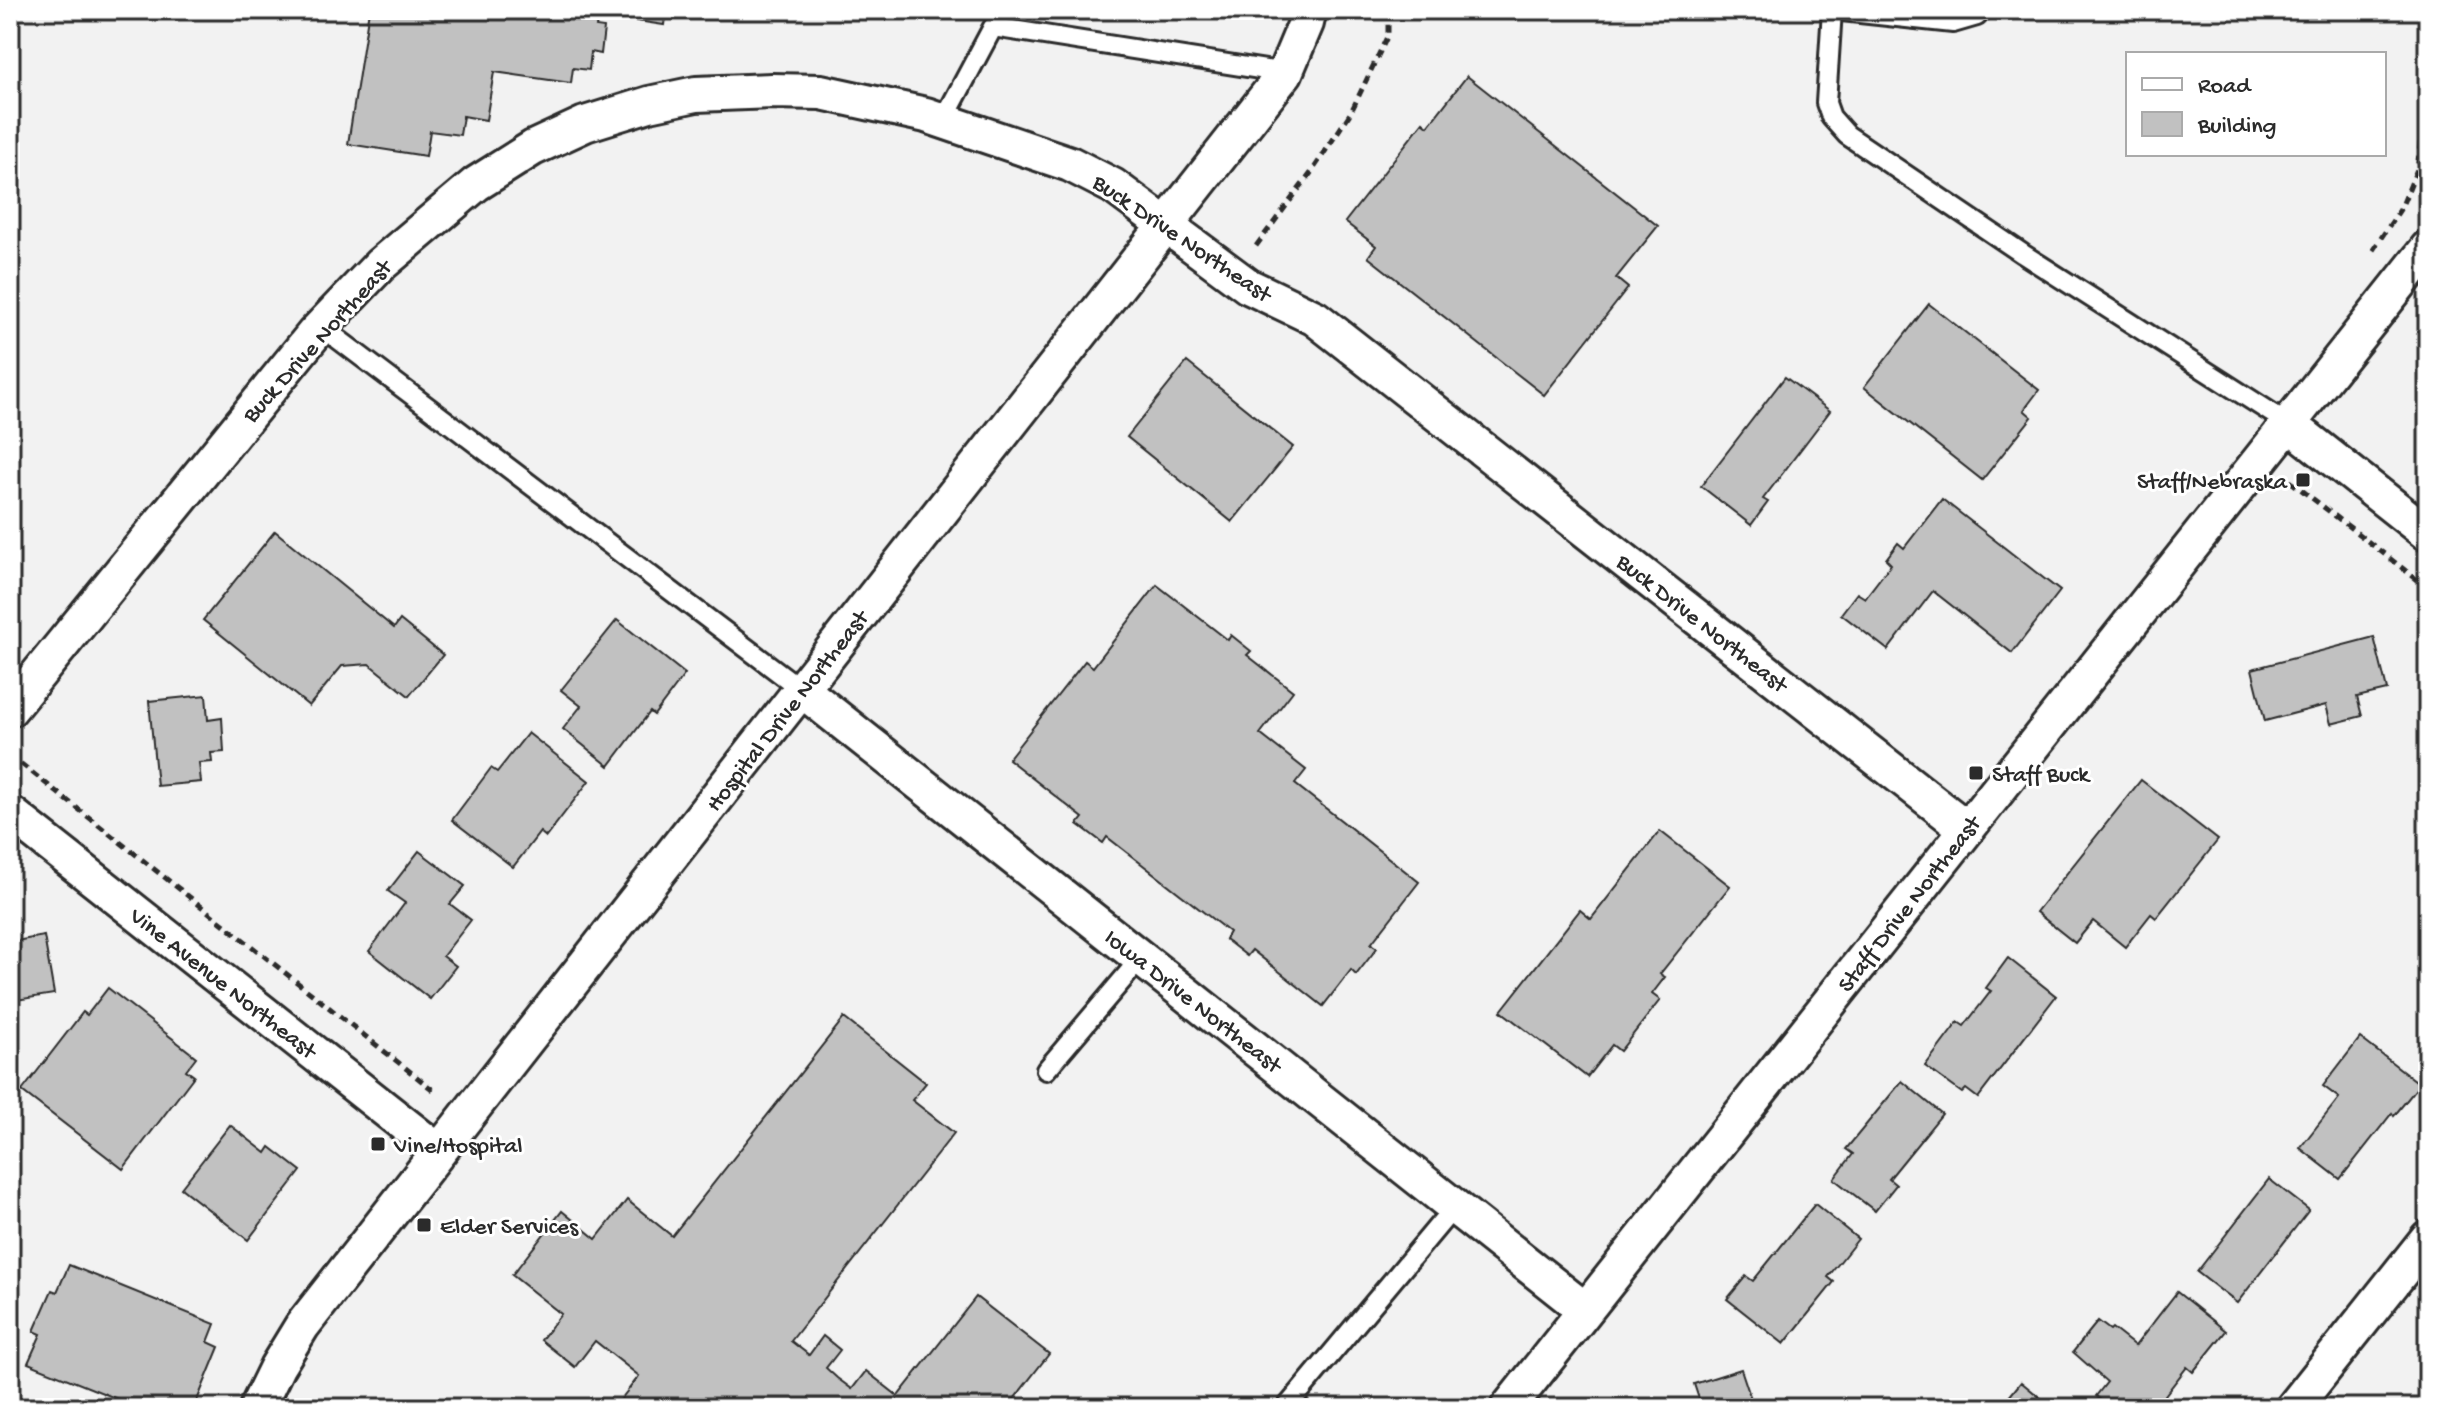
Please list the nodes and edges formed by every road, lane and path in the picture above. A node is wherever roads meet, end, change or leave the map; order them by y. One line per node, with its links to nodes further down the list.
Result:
1 (1309, 10): 6 (street, Hospital Drive Northeast)
2 (1388, 10): 12 (path)
3 (1832, 10): 4 (lane); 14 (lane)
4 (1982, 10)
5 (995, 18): 6 (lane); 8 (lane)
6 (1285, 73): 9 (street, Hospital Drive Northeast)
7 (2428, 85): 11 (path)
8 (943, 121): 9 (street, Buck Drive Northeast); 13 (street, Buck Drive Northeast)
9 (1166, 227): 12 (street, Buck Drive Northeast); 18 (street, Hospital Drive Northeast)
10 (2428, 248): 14 (street, Staff Drive Northeast)
11 (2368, 257)
12 (1234, 276): 22 (street, Buck Drive Northeast)
13 (322, 327): 18 (lane); 19 (street, Buck Drive Northeast)
14 (2289, 424): 15 (street, Staff Drive Northeast); 16 (street)
15 (2261, 458): 17 (path); 22 (street, Staff Drive Northeast)
16 (2428, 534)
17 (2428, 588)
18 (802, 690): 23 (street, Iowa Drive Northeast); 25 (street, Hospital Drive Northeast)
19 (10, 709)
20 (10, 755): 25 (path)
21 (10, 813): 26 (street, Vine Avenue Northeast)
22 (1967, 829): 29 (street, Staff Drive Northeast)
23 (1141, 958): 24 (lane); 27 (street, Iowa Drive Northeast)
24 (1046, 1070)
25 (466, 1116): 26 (street, Hospital Drive Northeast)
26 (438, 1151): 30 (street, Hospital Drive Northeast)
27 (1454, 1207): 29 (street, Iowa Drive Northeast); 31 (lane)
28 (2428, 1238): 33 (street)
29 (1585, 1310): 32 (street, Staff Drive Northeast)
30 (257, 1408)
31 (1286, 1408)
32 (1508, 1408)
33 (2293, 1408)

